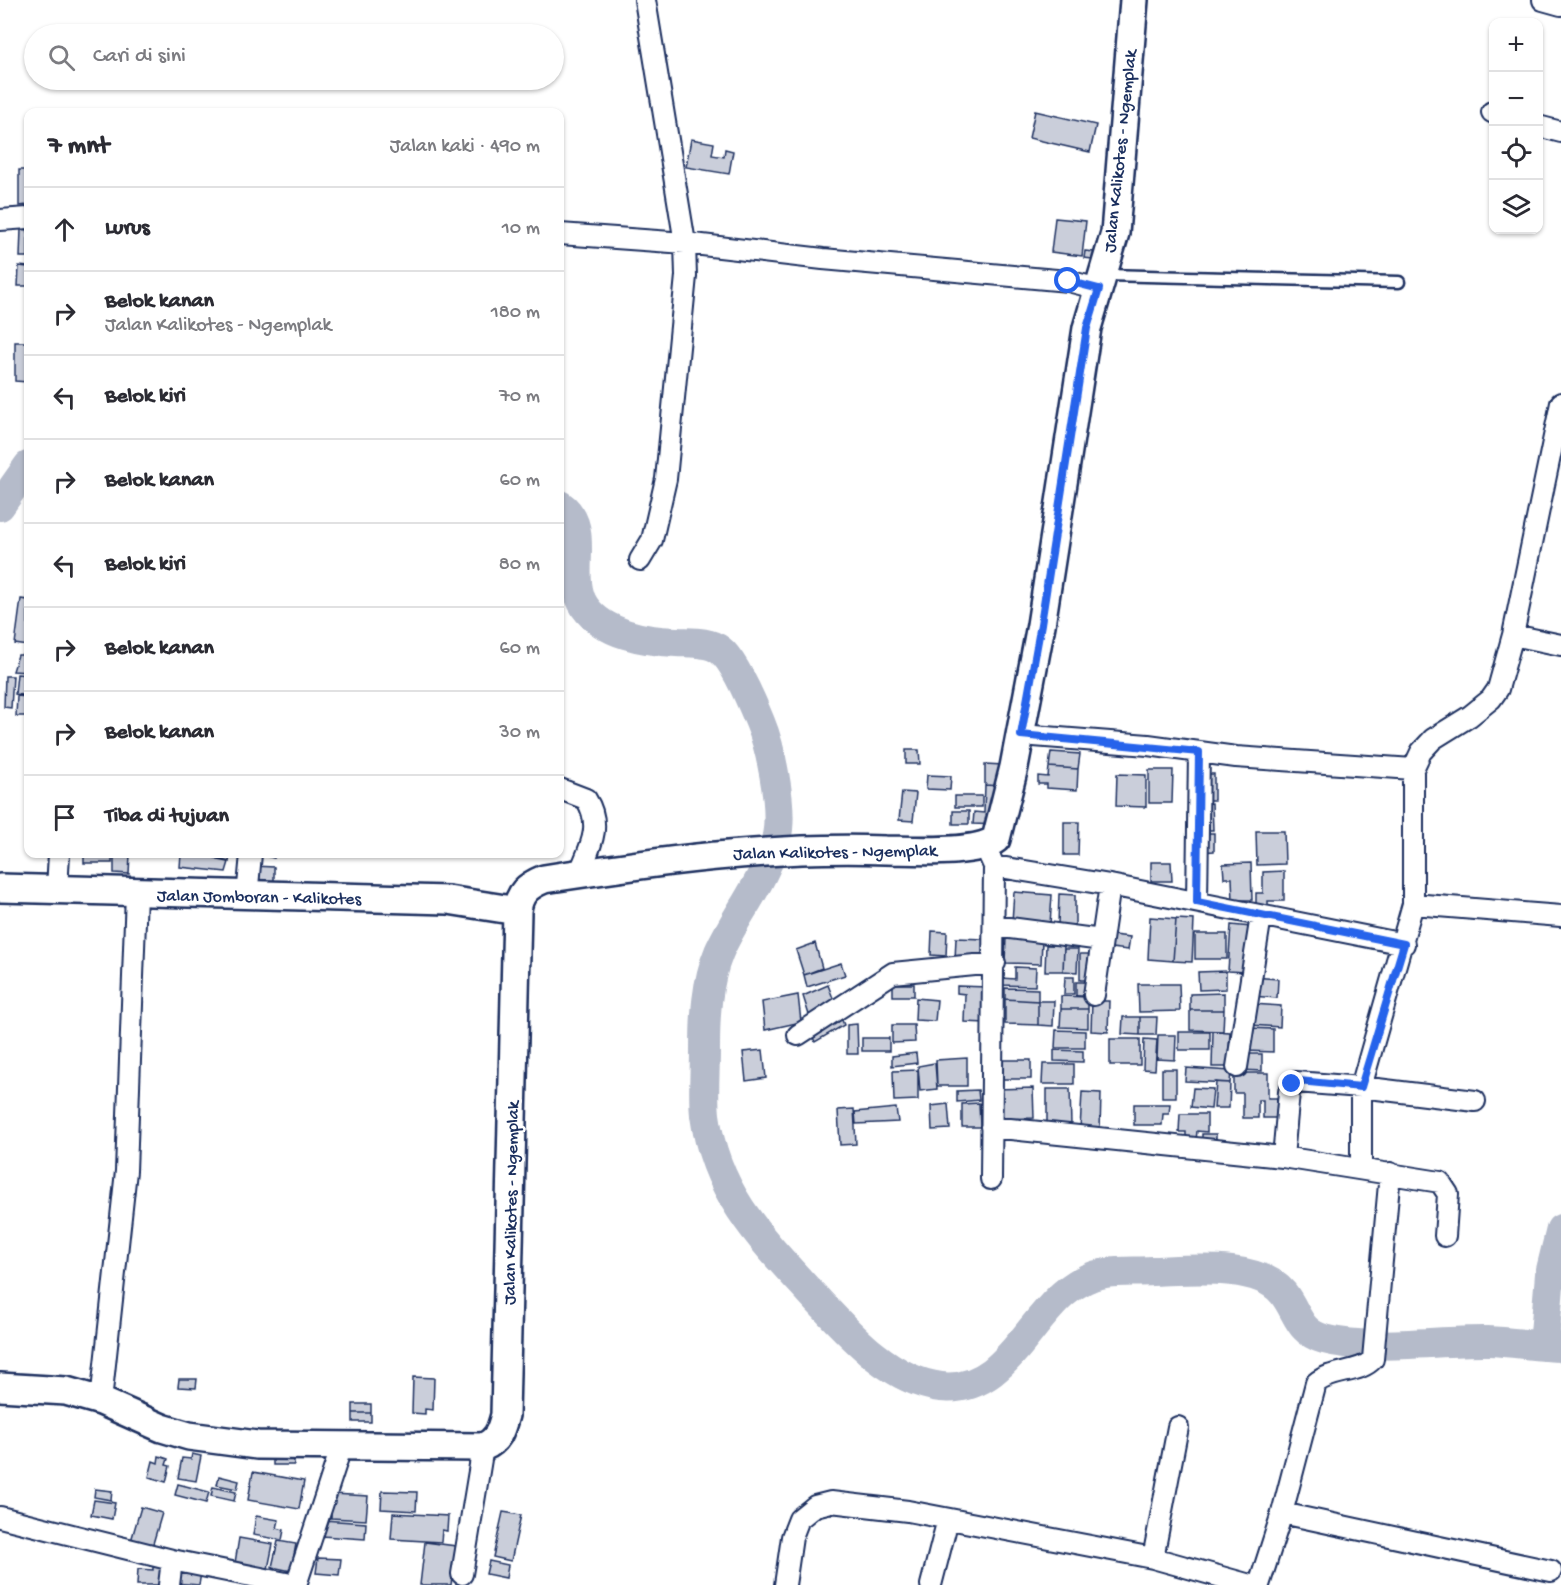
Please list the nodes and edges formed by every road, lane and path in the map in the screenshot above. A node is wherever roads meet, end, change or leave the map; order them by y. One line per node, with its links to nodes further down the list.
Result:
1 (645, 0): 10 (street)
2 (1134, 0): 11 (street, Jalan Kalikotes - Ngemplak)
3 (1543, 0): 4 (street)
4 (1561, 5)
5 (1543, 127): 6 (street)
6 (1561, 132)
7 (24, 218): 8 (street)
8 (0, 220)
9 (564, 234): 10 (street)
10 (685, 243): 11 (street); 14 (street)
11 (1102, 282): 12 (lane); 17 (street, Jalan Kalikotes - Ngemplak)
12 (1399, 282)
13 (1561, 403): 15 (street)
14 (640, 560)
15 (1513, 635): 16 (street); 19 (street)
16 (1561, 645)
17 (1021, 735): 18 (street); 21 (street, Jalan Kalikotes - Ngemplak)
18 (1199, 752): 19 (street); 30 (street)
19 (1413, 769): 31 (street)
20 (564, 791): 24 (street)
21 (989, 856): 24 (street, Jalan Kalikotes - Ngemplak); 25 (street); 35 (street)
22 (59, 858): 27 (street)
23 (251, 858): 29 (street)
24 (579, 874): 32 (street, Jalan Kalikotes - Ngemplak)
25 (1110, 885): 30 (street); 36 (street)
26 (0, 888): 27 (street, Jalan Jomboran - Kalikotes)
27 (57, 890): 28 (street, Jalan Jomboran - Kalikotes)
28 (136, 893): 29 (street, Jalan Jomboran - Kalikotes); 51 (street)
29 (247, 897): 32 (street, Jalan Jomboran - Kalikotes)
30 (1197, 902): 33 (street)
31 (1413, 904): 34 (street); 37 (street)
32 (517, 911): 54 (street, Jalan Kalikotes - Ngemplak)
33 (1261, 916): 37 (street); 41 (street)
34 (1561, 916)
35 (994, 926): 36 (street); 38 (street)
36 (1102, 940): 39 (street)
37 (1404, 944): 42 (street)
38 (994, 963): 40 (street); 44 (street)
39 (1094, 995)
40 (798, 1035)
41 (1237, 1067)
42 (1361, 1087): 43 (street); 45 (street); 46 (street)
43 (1475, 1101)
44 (991, 1126): 45 (street); 48 (street)
45 (1283, 1157): 46 (street)
46 (1361, 1168): 47 (street)
47 (1390, 1173): 49 (street); 55 (street)
48 (991, 1179)
49 (1445, 1236)
50 (0, 1387): 51 (street)
51 (101, 1401): 53 (street)
52 (1178, 1427): 58 (street)
53 (342, 1445): 54 (street); 63 (street)
54 (483, 1447): 61 (street)
55 (1282, 1513): 60 (street); 67 (street)
56 (0, 1518): 59 (street)
57 (948, 1519): 58 (street); 64 (street); 65 (street)
58 (1153, 1558): 66 (street)
59 (172, 1560): 62 (street); 63 (street)
60 (1551, 1571)
61 (462, 1574)
62 (169, 1585)
63 (296, 1585)
64 (785, 1585)
65 (931, 1585)
66 (1250, 1585)
67 (1259, 1585)

